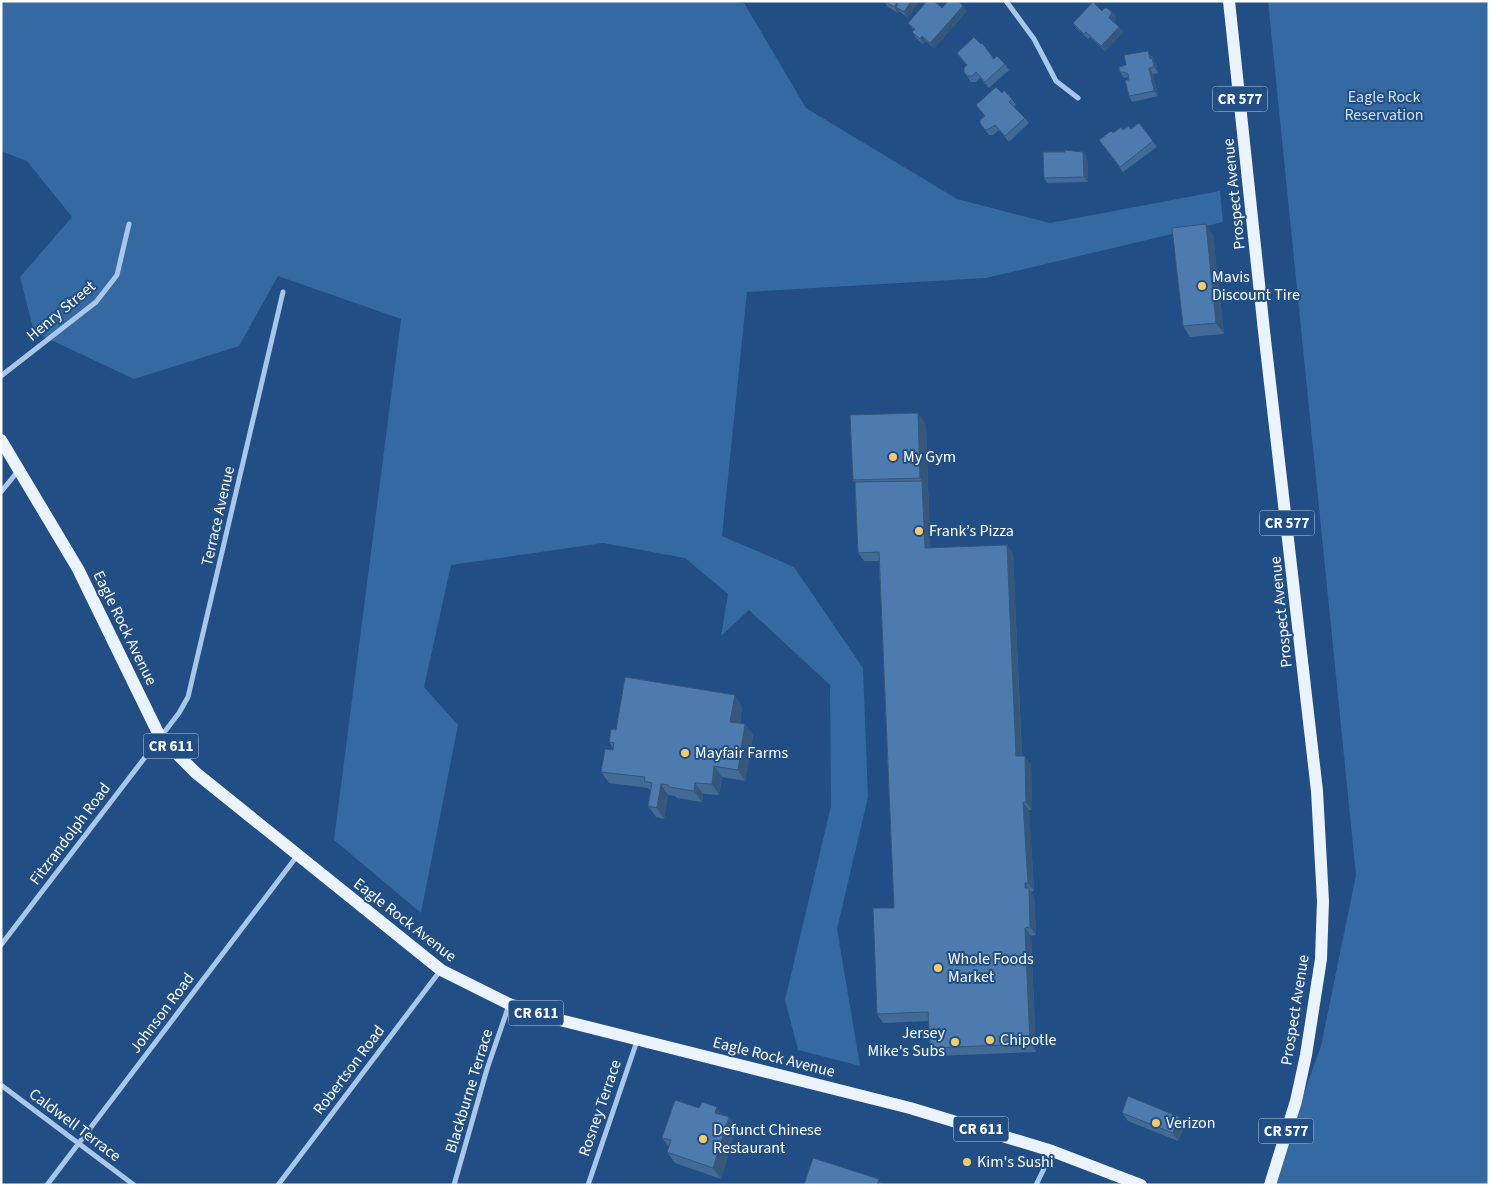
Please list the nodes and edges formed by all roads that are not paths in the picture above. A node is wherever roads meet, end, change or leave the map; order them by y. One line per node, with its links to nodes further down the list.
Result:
1 (1006, 1): 3 (street)
2 (1229, 1): 26 (main road, Prospect Avenue / CR 577)
3 (1078, 98)
4 (130, 224): 6 (street, Henry Street)
5 (283, 292): 10 (street, Terrace Avenue)
6 (1, 376)
7 (1, 440): 8 (main road, Eagle Rock Avenue / CR 611)
8 (18, 470): 9 (street); 10 (main road, Eagle Rock Avenue / CR 611)
9 (1, 492)
10 (160, 737): 11 (main road, Eagle Rock Avenue / CR 611); 12 (street, Fitzrandolph Road)
11 (297, 856): 13 (main road, Eagle Rock Avenue / CR 611); 17 (street, Johnson Road)
12 (1, 945)
13 (441, 970): 14 (main road, Eagle Rock Avenue / CR 611); 21 (street, Robertson Road)
14 (509, 1004): 15 (main road, Eagle Rock Avenue / CR 611); 22 (street, Blackburne Terrace)
15 (637, 1040): 18 (main road, Eagle Rock Avenue / CR 611); 23 (street, Rosney Terrace)
16 (1, 1085): 17 (street, Caldwell Terrace)
17 (79, 1144): 19 (street, Johnson Road); 20 (street, Caldwell Terrace)
18 (1052, 1151): 24 (street); 25 (main road, Eagle Rock Avenue / CR 611)
19 (47, 1185)
20 (134, 1185)
21 (278, 1185)
22 (454, 1185)
23 (588, 1185)
24 (1036, 1185)
25 (1141, 1185)
26 (1270, 1185)

